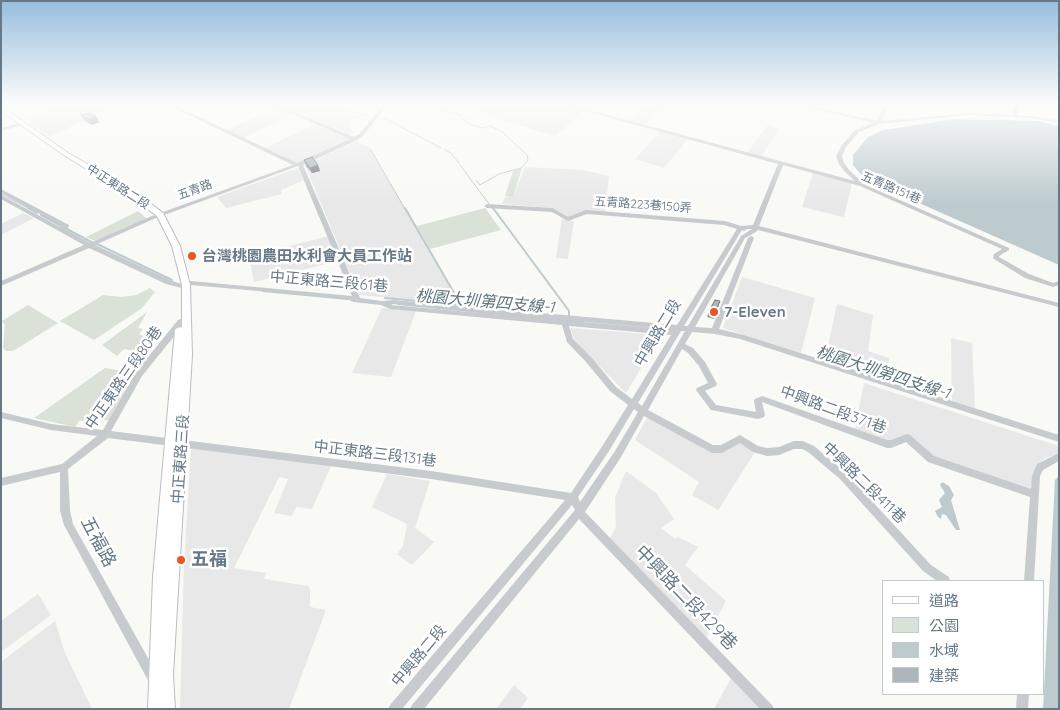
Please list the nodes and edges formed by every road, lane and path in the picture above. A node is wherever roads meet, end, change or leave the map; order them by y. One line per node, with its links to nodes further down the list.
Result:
1 (38, 138): 12 (main road, 中正東路二段)
2 (241, 138): 7 (street)
3 (688, 138): 6 (street, 五青路151巷)
4 (851, 138): 8 (street)
5 (355, 139): 7 (street, 五青路)
6 (781, 163): 8 (street, 五青路151巷); 15 (street)
7 (298, 165): 12 (street, 五青路); 21 (street)
8 (862, 185): 18 (street, 五青路151巷)
9 (1, 192): 14 (street)
10 (1, 197): 14 (street)
11 (487, 206): 13 (street, 五青路223巷150弄)
12 (157, 216): 16 (street, 五青路); 20 (main road, 中正東路三段)
13 (740, 228): 15 (street); 27 (street, 中興路二段)
14 (61, 229): 16 (street)
15 (753, 232): 17 (street); 28 (street, 中興路二段); 29 (street)
16 (90, 245): 19 (street, 五青路); 20 (street)
17 (929, 274): 23 (street); 24 (street)
18 (1059, 283)
19 (1, 284)
20 (184, 286): 21 (street, 中正東路三段61巷); 25 (main road, 中正東路三段); 36 (main road, 中正東路三段)
21 (357, 300): 22 (street, 中正東路三段61巷)
22 (382, 303): 26 (street); 27 (street, 中正東路三段61巷)
23 (1059, 305)
24 (1059, 310)
25 (181, 322): 34 (street, 中正東路三段80巷); 36 (main road, 中正東路三段)
26 (564, 324): 27 (street); 31 (street, 中興路二段411巷)
27 (677, 330): 28 (street); 31 (street, 中興路二段)
28 (691, 330): 29 (street); 30 (street, 中興路二段)
29 (715, 331): 35 (street)
30 (682, 345): 32 (street, 中興路二段); 40 (street, 中興路二段371巷)
31 (633, 404): 32 (street, 中興路二段411巷); 41 (street, 中興路二段)
32 (643, 411): 42 (street, 中興路二段); 43 (street, 中興路二段411巷)
33 (1, 415): 34 (street, 中正東路三段131巷)
34 (105, 435): 36 (street, 中正東路三段131巷); 38 (street, 中正東路三段80巷)
35 (1059, 439)
36 (177, 444): 41 (street, 中正東路三段131巷); 45 (main road, 中正東路三段); 48 (main road, 中正東路三段)
37 (1059, 457): 40 (street)
38 (64, 467): 39 (street); 45 (street, 五福路)
39 (1, 482)
40 (1035, 495): 44 (street)
41 (574, 497): 42 (street); 49 (street, 中興路二段)
42 (579, 512): 50 (street, 中興路二段); 51 (street, 中興路二段429巷)
43 (945, 580)
44 (1029, 580)
45 (156, 684): 47 (main road, 中正東路三段)
46 (1023, 695): 52 (street)
47 (156, 709)
48 (167, 709)
49 (394, 709)
50 (416, 709)
51 (768, 709)
52 (1022, 709)

